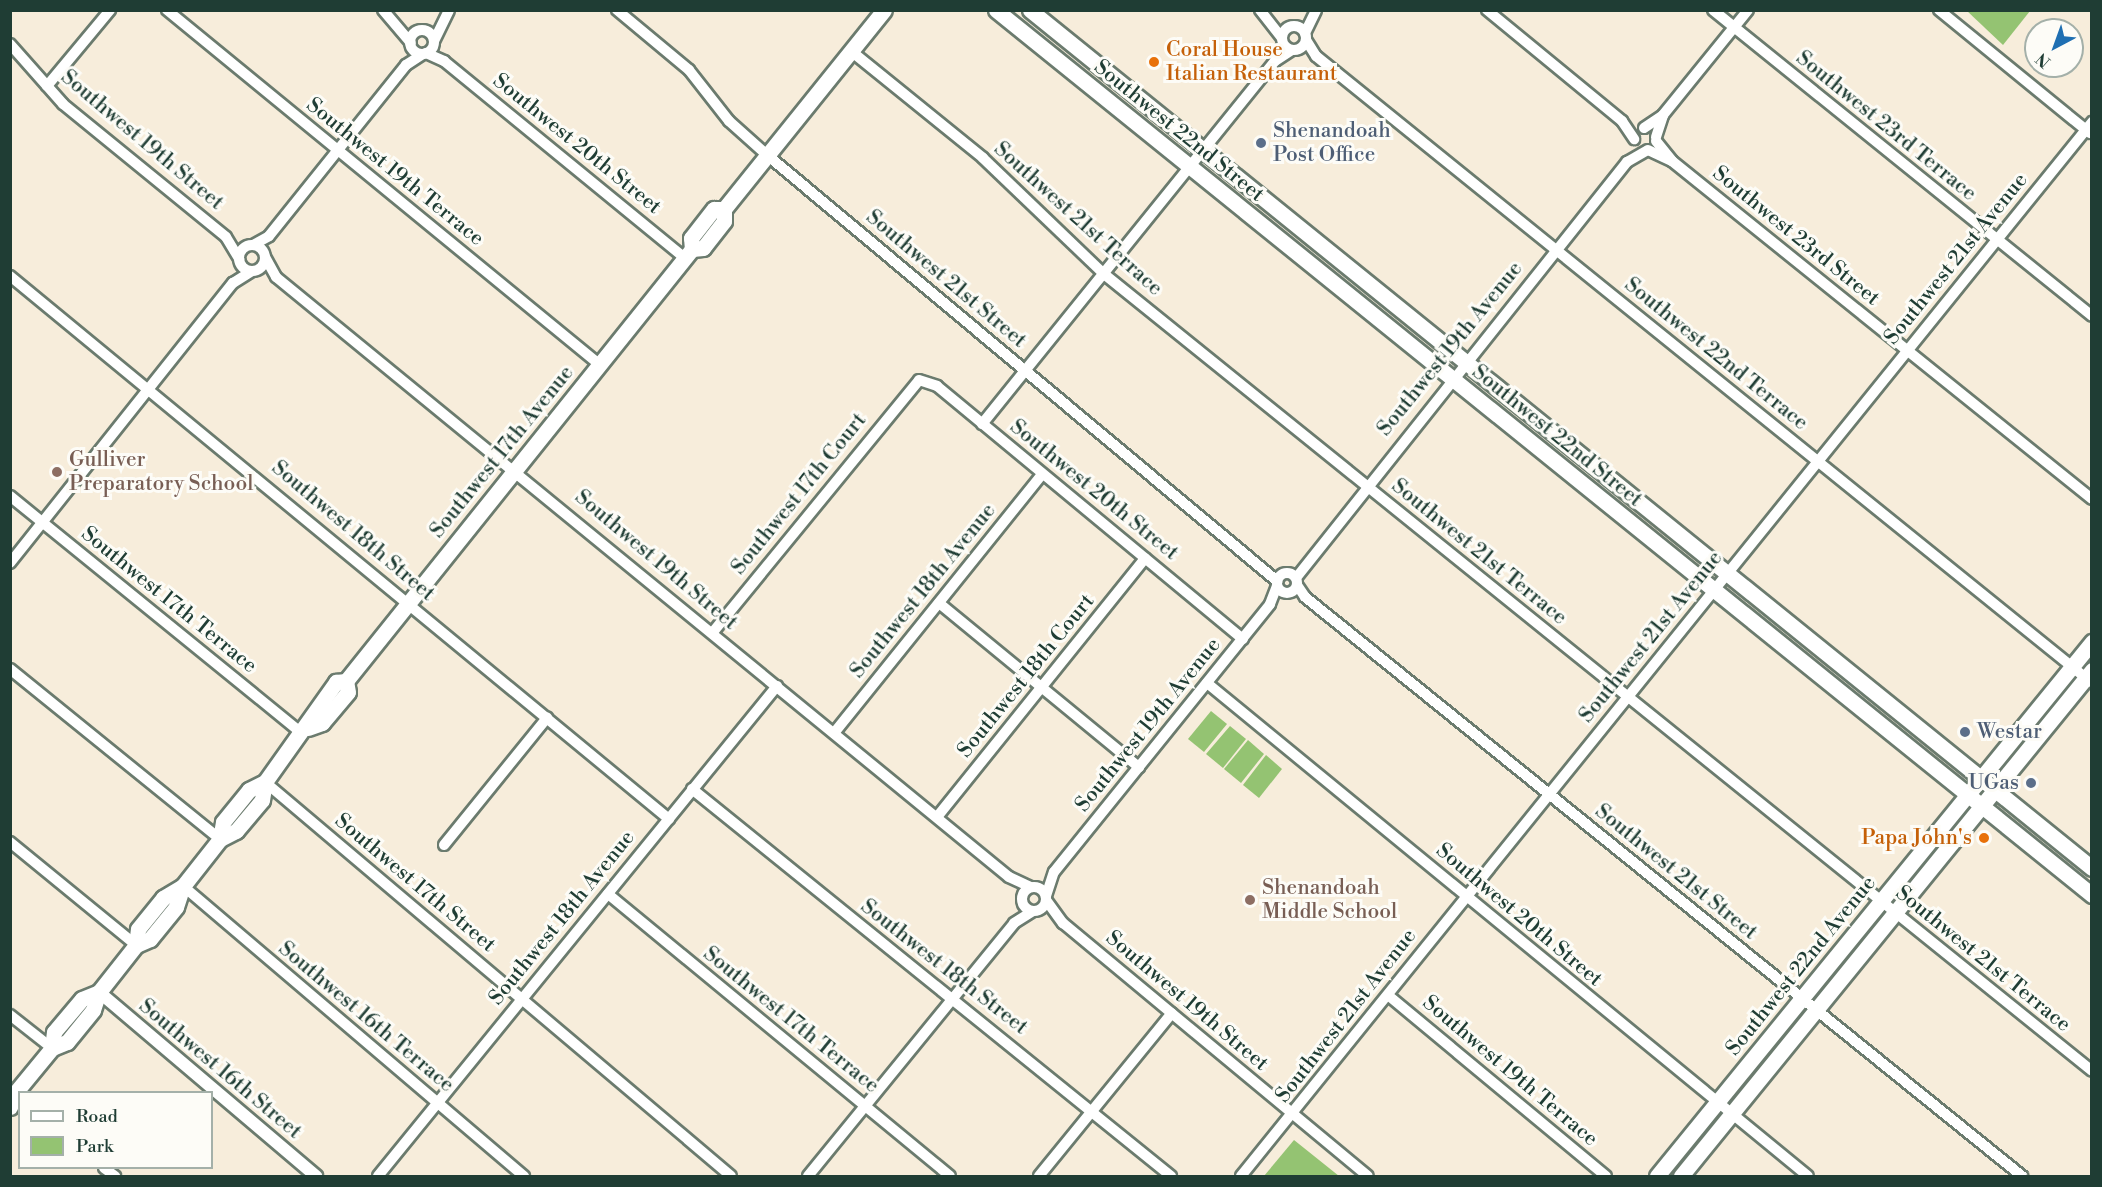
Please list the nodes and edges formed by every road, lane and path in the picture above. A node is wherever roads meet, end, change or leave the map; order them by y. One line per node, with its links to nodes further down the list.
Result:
1 (110, 10): 33 (street)
2 (167, 10): 40 (street, Southwest 19th Terrace)
3 (383, 10): 16 (street)
4 (449, 10): 17 (street)
5 (616, 10): 43 (street, Southwest 21st Street)
6 (884, 10): 27 (main road, Southwest 17th Avenue)
7 (996, 10): 46 (main road, Southwest 22nd Street)
8 (1030, 10): 41 (main road, Southwest 22nd Street)
9 (1260, 10): 15 (street)
10 (1487, 10): 35 (street)
11 (1713, 10): 19 (street, Southwest 23rd Terrace)
12 (1748, 10): 19 (street)
13 (1939, 10): 37 (street)
14 (1314, 13): 18 (street); 21 (street)
15 (1270, 19): 18 (street); 22 (street)
16 (397, 22): 20 (street); 24 (street)
17 (441, 22): 20 (street); 23 (street)
18 (1292, 26): 21 (street); 22 (street)
19 (1734, 28): 34 (street); 49 (street, Southwest 23rd Terrace)
20 (421, 31): 23 (street); 24 (street)
21 (1305, 36): 26 (street); 29 (street, Southwest 22nd Terrace)
22 (1282, 39): 26 (street); 31 (street)
23 (434, 42): 28 (street); 30 (street, Southwest 20th Street)
24 (411, 45): 28 (street, Southwest 20th Street); 32 (street)
25 (11, 46): 33 (street, Southwest 19th Street)
26 (1294, 50): 29 (street, Southwest 22nd Terrace); 31 (street)
27 (851, 51): 43 (main road, Southwest 17th Avenue); 56 (street, Southwest 21st Terrace)
28 (424, 54): 30 (street, Southwest 20th Street); 32 (street)
29 (1316, 56): 51 (street, Southwest 22nd Terrace)
30 (444, 61): 52 (street, Southwest 20th Street)
31 (1275, 61): 41 (street)
32 (406, 64): 40 (street)
33 (47, 86): 48 (street, Southwest 19th Street)
34 (1663, 115): 36 (street); 38 (street)
35 (1622, 120): 36 (street); 39 (street)
36 (1643, 128): 38 (street, Southwest 23rd Street); 39 (street, Southwest 19th Avenue)
37 (2090, 128): 49 (street, Southwest 21st Avenue)
38 (1656, 139): 42 (street, Southwest 19th Avenue); 44 (street, Southwest 23rd Street)
39 (1634, 140): 42 (street, Southwest 23rd Street); 45 (street, Southwest 19th Avenue)
40 (338, 150): 47 (street); 63 (street, Southwest 19th Terrace)
41 (1203, 150): 46 (street); 62 (main road, Southwest 22nd Street)
42 (1647, 151): 44 (street, Southwest 23rd Street); 45 (street, Southwest 19th Avenue)
43 (767, 155): 52 (main road, Southwest 17th Avenue); 64 (street, Southwest 21st Street)
44 (1672, 161): 61 (street, Southwest 23rd Street)
45 (1627, 162): 51 (street, Southwest 19th Avenue)
46 (1189, 166): 56 (street); 65 (main road, Southwest 22nd Street)
47 (269, 236): 50 (street); 53 (street)
48 (226, 237): 50 (street, Southwest 19th Street); 54 (street, Southwest 19th Street)
49 (1997, 240): 60 (street, Southwest 23rd Terrace); 61 (street, Southwest 21st Avenue)
50 (251, 246): 53 (street, Southwest 19th Street); 54 (street)
51 (1556, 249): 62 (street, Southwest 19th Avenue); 69 (street, Southwest 22nd Terrace)
52 (688, 254): 63 (main road, Southwest 17th Avenue)
53 (265, 256): 55 (street); 58 (street, Southwest 19th Street)
54 (239, 260): 55 (street, Southwest 19th Street); 59 (street)
55 (253, 271): 58 (street, Southwest 19th Street); 59 (street)
56 (1104, 274): 64 (street); 72 (street, Southwest 21st Terrace)
57 (10, 276): 67 (street, Southwest 18th Street)
58 (276, 277): 70 (street, Southwest 19th Street)
59 (233, 283): 67 (street)
60 (2091, 316)
61 (1907, 351): 69 (street, Southwest 21st Avenue); 74 (street, Southwest 23rd Street)
62 (1465, 362): 65 (street, Southwest 19th Avenue); 78 (main road, Southwest 22nd Street)
63 (599, 364): 70 (main road, Southwest 17th Avenue)
64 (1025, 371): 68 (street); 79 (street, Southwest 21st Street)
65 (1451, 378): 72 (street, Southwest 19th Avenue); 80 (main road, Southwest 22nd Street)
66 (916, 381): 68 (street, Southwest 20th Street); 83 (street, Southwest 17th Court)
67 (149, 389): 75 (street); 81 (street, Southwest 18th Street)
68 (982, 424): 71 (street, Southwest 20th Street)
69 (1818, 462): 78 (street, Southwest 21st Avenue); 86 (street, Southwest 22nd Terrace)
70 (514, 471): 81 (main road, Southwest 17th Avenue); 83 (street, Southwest 19th Street)
71 (1042, 474): 76 (street, Southwest 20th Street); 82 (street, Southwest 18th Avenue)
72 (1365, 485): 79 (street, Southwest 19th Avenue); 92 (street, Southwest 21st Terrace)
73 (10, 496): 75 (street, Southwest 17th Terrace)
74 (2091, 500)
75 (43, 523): 77 (street); 94 (street, Southwest 17th Terrace)
76 (1145, 558): 84 (street, Southwest 20th Street); 91 (street, Southwest 18th Court)
77 (10, 563)
78 (1727, 573): 80 (street, Southwest 21st Avenue); 97 (main road, Southwest 22nd Street)
79 (1287, 583): 84 (street, Southwest 19th Avenue); 101 (street, Southwest 21st Street)
80 (1714, 590): 92 (street, Southwest 21st Avenue); 102 (main road, Southwest 22nd Street)
81 (409, 602): 93 (street, Southwest 18th Street); 94 (main road, Southwest 17th Avenue)
82 (939, 603): 91 (street); 95 (street, Southwest 18th Avenue)
83 (713, 632): 90 (street, Southwest 19th Street)
84 (1243, 639): 89 (street, Southwest 19th Avenue)
85 (2091, 642): 86 (main road, Southwest 22nd Avenue)
86 (2072, 666): 88 (street, Southwest 22nd Terrace); 97 (main road, Southwest 22nd Avenue)
87 (10, 669): 106 (street)
88 (2090, 676): 100 (main road, Southwest 22nd Avenue)
89 (1207, 682): 96 (street, Southwest 19th Avenue); 116 (street, Southwest 20th Street)
90 (777, 686): 95 (street, Southwest 19th Street); 99 (street, Southwest 18th Avenue)
91 (1042, 687): 96 (street); 104 (street, Southwest 18th Court)
92 (1628, 697): 101 (street, Southwest 21st Avenue); 119 (street, Southwest 21st Terrace)
93 (548, 718): 105 (street, Southwest 18th Street); 108 (street)
94 (306, 731): 98 (main road, Southwest 17th Avenue)
95 (834, 733): 104 (street, Southwest 19th Street)
96 (1139, 767): 110 (street, Southwest 19th Avenue)
97 (1980, 778): 100 (main road, Southwest 22nd Street); 102 (main road, Southwest 22nd Avenue)
98 (266, 782): 106 (main road, Southwest 17th Avenue); 127 (street, Southwest 17th Street)
99 (692, 789): 105 (street, Southwest 18th Avenue); 129 (street, Southwest 18th Street)
100 (1995, 789): 103 (main road, Southwest 22nd Avenue); 109 (main road, Southwest 22nd Street)
101 (1548, 794): 116 (street, Southwest 21st Avenue); 128 (street, Southwest 21st Street)
102 (1967, 794): 103 (main road, Southwest 22nd Street); 119 (main road, Southwest 22nd Avenue)
103 (1981, 806): 115 (main road, Southwest 22nd Street); 121 (main road, Southwest 22nd Avenue)
104 (937, 818): 111 (street, Southwest 19th Street)
105 (669, 819): 114 (street, Southwest 18th Avenue)
106 (220, 839): 112 (main road, Southwest 17th Avenue)
107 (10, 842): 124 (street)
108 (444, 845)
109 (2091, 868)
110 (1054, 872): 113 (street, Southwest 19th Avenue); 117 (street, Southwest 19th Avenue)
111 (1009, 877): 113 (street, Southwest 19th Street); 118 (street, Southwest 19th Street)
112 (183, 886): 124 (main road, Southwest 17th Avenue); 136 (street, Southwest 16th Terrace)
113 (1032, 887): 117 (street, Southwest 19th Street); 118 (street, Southwest 19th Avenue)
114 (608, 894): 127 (street, Southwest 18th Avenue); 138 (street, Southwest 17th Terrace)
115 (2091, 895)
116 (1466, 896): 126 (street, Southwest 21st Avenue); 137 (street, Southwest 20th Street)
117 (1046, 898): 120 (street); 123 (street, Southwest 19th Street)
118 (1022, 900): 120 (street, Southwest 19th Street); 122 (street)
119 (1881, 901): 121 (street, Southwest 21st Terrace); 128 (main road, Southwest 22nd Avenue)
120 (1034, 911): 122 (street); 123 (street, Southwest 19th Street)
121 (1896, 913): 130 (main road, Southwest 22nd Avenue); 134 (street, Southwest 21st Terrace)
122 (1014, 923): 129 (street)
123 (1064, 923): 131 (street, Southwest 19th Street)
124 (136, 945): 125 (main road, Southwest 17th Avenue)
125 (99, 992): 133 (main road, Southwest 17th Avenue); 142 (street, Southwest 16th Street)
126 (1389, 996): 140 (street, Southwest 21st Avenue); 152 (street, Southwest 19th Terrace)
127 (522, 999): 136 (street, Southwest 18th Avenue); 145 (street, Southwest 17th Street)
128 (1802, 999): 130 (street, Southwest 21st Street); 137 (main road, Southwest 22nd Avenue)
129 (952, 1000): 138 (street); 139 (street, Southwest 18th Street)
130 (1816, 1010): 141 (main road, Southwest 22nd Avenue); 156 (street, Southwest 21st Street)
131 (1172, 1013): 139 (street); 140 (street, Southwest 19th Street)
132 (10, 1015): 133 (street)
133 (52, 1048): 135 (main road, Southwest 17th Avenue)
134 (2091, 1071)
135 (19, 1091)
136 (437, 1102): 143 (street, Southwest 18th Avenue); 144 (street, Southwest 16th Terrace)
137 (1716, 1103): 141 (street, Southwest 20th Street); 153 (main road, Southwest 22nd Avenue)
138 (866, 1107): 146 (street); 147 (street, Southwest 17th Terrace)
139 (1092, 1111): 148 (street); 149 (street, Southwest 18th Street)
140 (1293, 1114): 150 (street, Southwest 21st Avenue); 151 (street, Southwest 19th Street)
141 (1731, 1114): 154 (main road, Southwest 22nd Avenue); 155 (street, Southwest 20th Street)
142 (316, 1176)
143 (378, 1176)
144 (524, 1176)
145 (731, 1176)
146 (808, 1176)
147 (950, 1176)
148 (1039, 1176)
149 (1171, 1176)
150 (1241, 1176)
151 (1368, 1176)
152 (1606, 1176)
153 (1656, 1176)
154 (1681, 1176)
155 (1808, 1176)
156 (2022, 1176)

